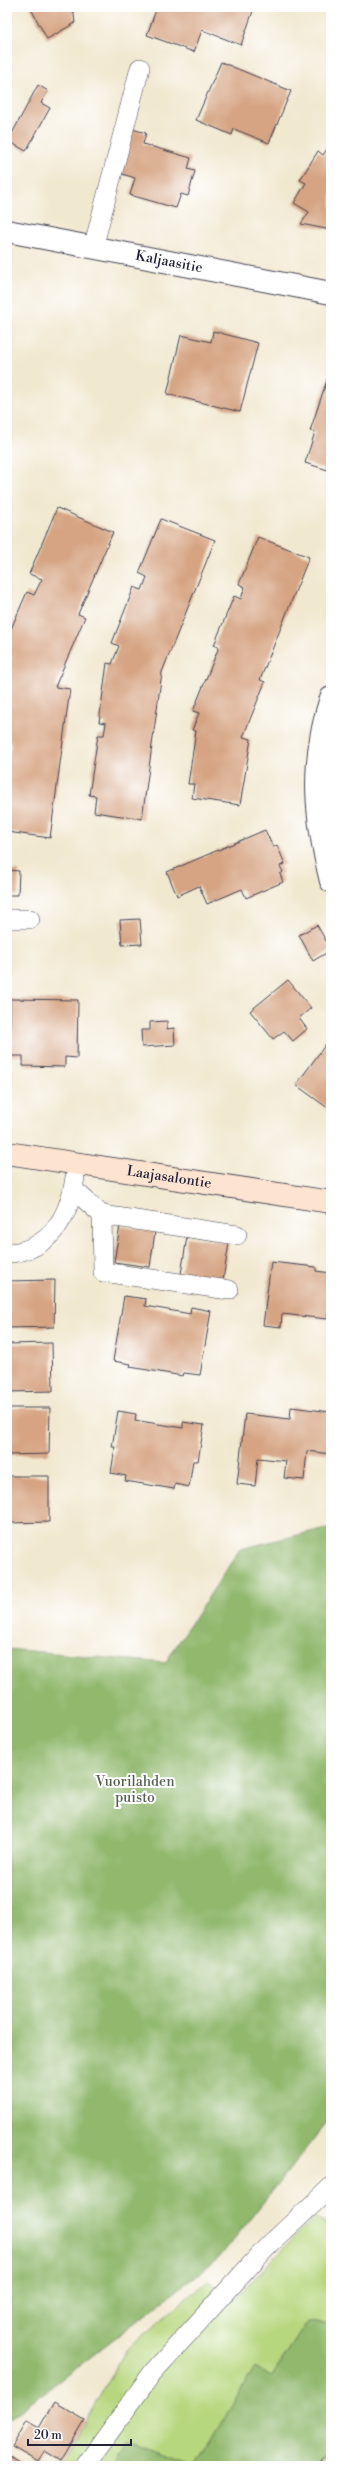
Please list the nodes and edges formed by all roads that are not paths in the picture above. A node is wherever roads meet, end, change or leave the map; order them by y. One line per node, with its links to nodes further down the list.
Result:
1 (140, 68): 3 (lane)
2 (7, 231): 3 (street, Kaljaasitie)
3 (93, 248): 4 (street, Kaljaasitie)
4 (331, 293)
5 (331, 698): 6 (street)
6 (331, 881)
7 (7, 919): 8 (lane)
8 (30, 919)
9 (7, 1153): 10 (main road, Laajasalontie)
10 (76, 1164): 11 (lane); 12 (main road, Laajasalontie)
11 (73, 1189): 13 (lane); 15 (lane)
12 (331, 1202)
13 (102, 1215): 14 (lane); 16 (lane)
14 (237, 1235)
15 (7, 1253)
16 (229, 1290)
17 (331, 2187): 18 (lane)
18 (85, 2466)

